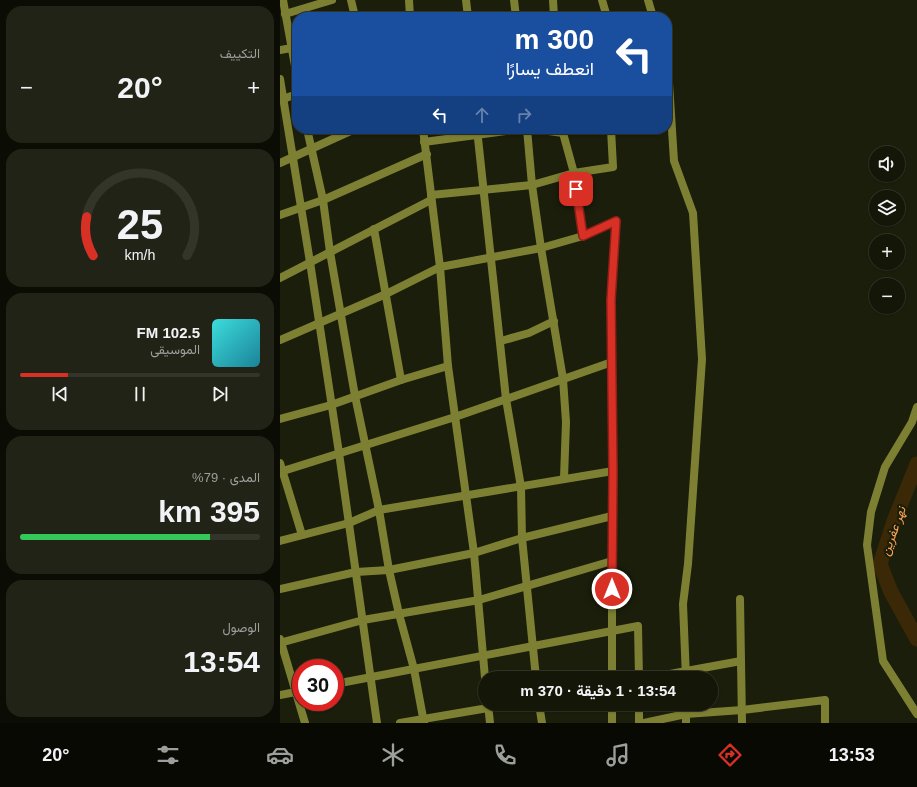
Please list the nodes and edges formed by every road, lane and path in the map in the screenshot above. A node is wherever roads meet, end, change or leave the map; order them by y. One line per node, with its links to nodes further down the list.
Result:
1 (283, 0): 17 (street)
2 (332, 0): 17 (street)
3 (351, 0): 10 (street)
4 (409, 0): 11 (street)
5 (466, 0): 12 (street)
6 (514, 0): 13 (street)
7 (553, 0): 14 (street)
8 (602, 0): 15 (street)
9 (648, 0): 16 (street)
10 (354, 12)
11 (410, 12)
12 (467, 12)
13 (515, 12)
14 (554, 12)
15 (606, 12)
16 (652, 12)
17 (284, 14): 18 (street)
18 (292, 38)
19 (292, 48): 20 (street)
20 (280, 50)
21 (280, 79): 23 (street)
22 (292, 95): 23 (street)
23 (282, 98): 36 (street)
24 (672, 130): 102 (street)
25 (308, 134): 34 (street)
26 (344, 134): 34 (street)
27 (423, 134): 33 (street)
28 (467, 134): 33 (street)
29 (478, 134): 40 (street)
30 (527, 134): 39 (street)
31 (563, 134): 38 (street)
32 (611, 134): 38 (street)
33 (424, 142): 35 (street)
34 (312, 148): 36 (street); 42 (street)
35 (427, 154): 41 (street); 42 (street)
36 (293, 157): 37 (street); 43 (street)
37 (280, 163)
38 (574, 173): 39 (street); 46 (street)
39 (532, 185): 40 (street); 47 (street)
40 (484, 190): 41 (street); 49 (street)
41 (431, 198): 45 (street); 51 (street)
42 (323, 200): 43 (street); 48 (street)
43 (302, 206): 44 (street); 50 (street)
44 (280, 215)
45 (374, 229): 48 (street); 53 (street)
46 (583, 236): 47 (street); 59 (street)
47 (541, 248): 49 (street); 55 (street)
48 (330, 252): 50 (street); 54 (street)
49 (492, 257): 51 (street); 58 (street)
50 (310, 262): 52 (street); 56 (street)
51 (440, 267): 53 (street); 60 (street)
52 (280, 278)
53 (386, 294): 54 (street); 62 (street)
54 (342, 314): 56 (street); 63 (street)
55 (554, 320): 58 (street); 61 (street)
56 (319, 324): 57 (street); 65 (street)
57 (280, 340)
58 (500, 341): 64 (street)
59 (612, 362): 61 (street); 72 (street)
60 (448, 366): 62 (street); 67 (street)
61 (563, 379): 64 (street); 73 (street)
62 (401, 380): 63 (street)
63 (355, 396): 65 (street); 69 (street)
64 (506, 399): 67 (street); 74 (street)
65 (332, 405): 68 (street); 70 (street)
66 (917, 407): 117 (street)
67 (455, 417): 69 (street); 75 (street)
68 (280, 419)
69 (365, 445): 70 (street); 76 (street)
70 (339, 454): 71 (street); 78 (street)
71 (281, 469): 79 (street)
72 (613, 471): 73 (street); 77 (street)
73 (564, 478): 74 (street)
74 (521, 486): 75 (street); 80 (street)
75 (466, 496): 76 (street); 82 (street)
76 (379, 510): 78 (street); 84 (street)
77 (612, 516): 80 (street); 83 (street)
78 (349, 523): 79 (street); 85 (street)
79 (302, 535): 81 (street)
80 (522, 538): 82 (street); 86 (street)
81 (280, 541)
82 (474, 553): 84 (street); 89 (street)
83 (612, 561): 86 (street); 92 (street)
84 (389, 570): 85 (street); 90 (street)
85 (356, 572): 87 (street); 91 (street)
86 (527, 587): 89 (street); 94 (street)
87 (280, 589)
88 (740, 599): 96 (street)
89 (479, 600): 90 (street); 95 (street)
90 (399, 614): 91 (street); 97 (street)
91 (363, 620): 93 (street); 105 (street)
92 (612, 631): 94 (street); 100 (street); 101 (street)
93 (280, 641): 104 (street)
94 (533, 646): 95 (street); 99 (street)
95 (484, 656): 97 (street); 98 (street)
96 (741, 661): 103 (street); 110 (street)
97 (414, 669): 105 (street); 118 (street)
98 (485, 671)
99 (535, 671)
100 (612, 671)
101 (639, 671)
102 (686, 671)
103 (702, 671)
104 (292, 673)
105 (371, 677): 106 (street); 120 (street)
106 (344, 682)
107 (292, 692): 108 (street)
108 (280, 694)
109 (478, 708): 118 (street)
110 (742, 710): 116 (street); 128 (street); 129 (street)
111 (303, 711): 119 (street)
112 (489, 711): 122 (street)
113 (540, 711): 123 (street)
114 (612, 711): 124 (street)
115 (639, 711): 125 (street)
116 (686, 714): 126 (street); 127 (street)
117 (917, 714)
118 (424, 721): 121 (street)
119 (305, 723)
120 (378, 723)
121 (400, 723)
122 (490, 723)
123 (542, 723)
124 (612, 723)
125 (639, 723)
126 (644, 723)
127 (686, 723)
128 (742, 723)
129 (825, 723)

